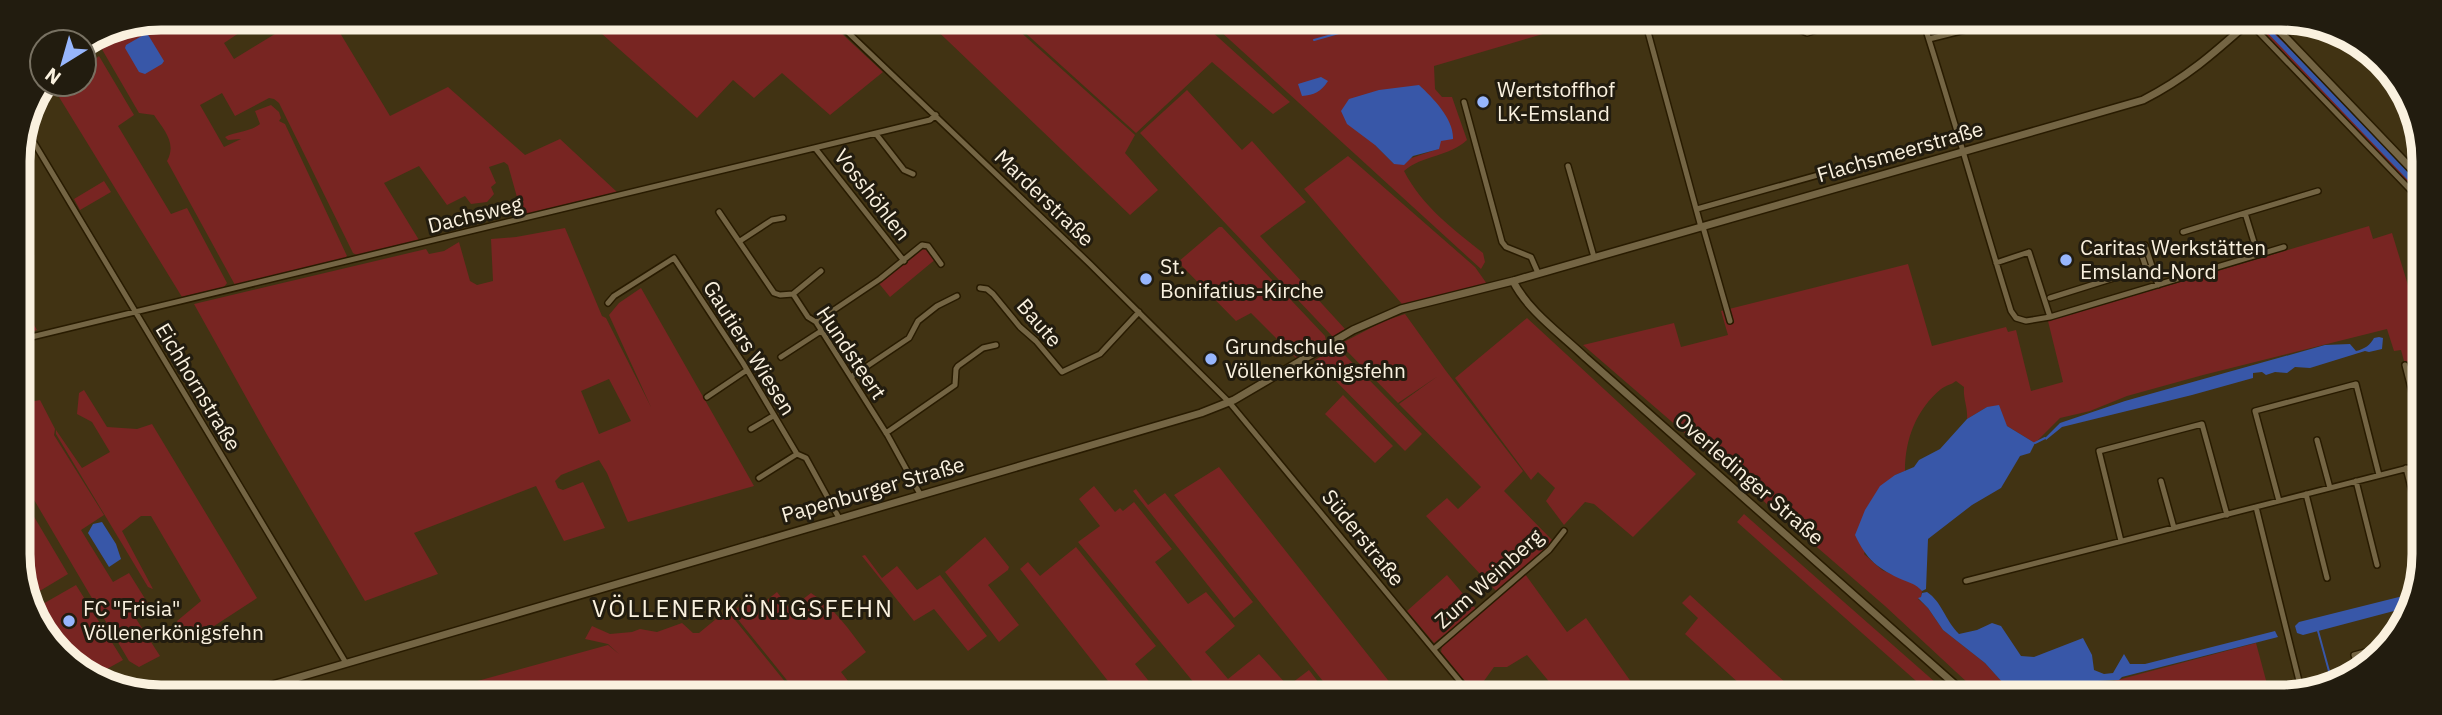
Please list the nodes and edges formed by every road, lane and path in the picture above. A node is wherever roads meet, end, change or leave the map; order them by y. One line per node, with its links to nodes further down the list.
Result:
1 (846, 30): 12 (street, Marderstraße)
2 (1647, 30): 23 (street)
3 (1800, 30): 4 (street)
4 (1817, 30)
5 (1926, 30): 10 (street)
6 (1965, 30): 10 (street)
7 (2240, 30): 17 (street, Flachsmeerstraße)
8 (2257, 30): 22 (street)
9 (2279, 30): 19 (street)
10 (1929, 39): 14 (street)
11 (1464, 102): 37 (street)
12 (936, 115): 13 (street, Dachsweg); 46 (street, Marderstraße)
13 (876, 134): 16 (street, Dachsweg); 20 (street)
14 (1957, 136): 17 (street); 23 (street, Flachsmeerstraße)
15 (32, 139): 47 (street, Eichhornstraße)
16 (815, 148): 33 (street, Vosshöhlen); 47 (street, Dachsweg)
17 (1962, 152): 27 (street, Flachsmeerstraße); 34 (street)
18 (1568, 166): 32 (street)
19 (2412, 170)
20 (913, 174)
21 (2318, 191): 25 (street)
22 (2412, 193)
23 (1697, 209): 27 (street)
24 (719, 212): 29 (street, Hundsteert)
25 (2245, 213): 28 (street); 31 (street)
26 (783, 218): 29 (street)
27 (1702, 227): 32 (street, Flachsmeerstraße); 49 (street)
28 (2183, 232)
29 (740, 241): 42 (street, Hundsteert)
30 (2284, 247): 31 (street)
31 (2258, 255): 39 (street)
32 (1594, 257): 37 (street, Flachsmeerstraße)
33 (904, 261): 35 (street); 50 (street)
34 (1996, 263): 48 (street); 48 (street)
35 (941, 264)
36 (821, 271): 42 (street)
37 (1538, 273): 38 (street, Flachsmeerstraße)
38 (1513, 281): 40 (street, Flachsmeerstraße); 93 (street, Overledinger Straße)
39 (2158, 285): 44 (street); 48 (street)
40 (1495, 286): 60 (street, Papenburger Straße)
41 (980, 288): 46 (street, Baute)
42 (793, 294): 50 (street, Hundsteert)
43 (957, 296): 57 (street)
44 (2050, 298)
45 (608, 303): 56 (street, Gautiers Wiesen)
46 (1139, 312): 60 (street, Marderstraße)
47 (135, 313): 52 (street, Dachsweg); 89 (street, Eichhornstraße)
48 (2050, 317)
49 (1730, 321)
50 (816, 322): 51 (street, Hundsteert)
51 (821, 331): 54 (street); 57 (street, Hundsteert)
52 (30, 337)
53 (996, 345): 63 (street)
54 (781, 357)
55 (2405, 365): 58 (street)
56 (747, 370): 59 (street); 61 (street, Gautiers Wiesen)
57 (852, 377): 63 (street, Hundsteert)
58 (2412, 393)
59 (707, 397)
60 (1229, 402): 74 (street, Papenburger Straße); 86 (street, Süderstraße)
61 (773, 416): 62 (street); 65 (street, Gautiers Wiesen)
62 (751, 429)
63 (886, 433): 74 (street, Hundsteert)
64 (2317, 440): 72 (street)
65 (797, 454): 69 (street); 79 (street, Gautiers Wiesen)
66 (2412, 467): 67 (street)
67 (2406, 468): 68 (street); 73 (street)
68 (2379, 475): 71 (street); 76 (street)
69 (759, 478)
70 (2161, 481): 80 (street)
71 (2357, 481): 72 (street); 83 (street)
72 (2330, 488): 75 (street)
73 (2412, 492)
74 (920, 494): 79 (street, Papenburger Straße)
75 (2306, 494): 76 (street); 84 (street)
76 (2279, 501): 77 (street)
77 (2256, 507): 78 (street); 90 (street)
78 (2227, 515): 80 (street); 82 (street)
79 (839, 518): 89 (street, Papenburger Straße)
80 (2174, 528): 82 (street)
81 (1564, 531): 86 (street, Zum Weinberg)
82 (2121, 541): 85 (street)
83 (2377, 565)
84 (2327, 578)
85 (1966, 581)
86 (1434, 649): 92 (street, Süderstraße)
87 (2370, 651): 88 (street)
88 (2356, 662)
89 (346, 663): 91 (street, Papenburger Straße)
90 (2300, 684)
91 (272, 685)
92 (1464, 685)
93 (1957, 685)

